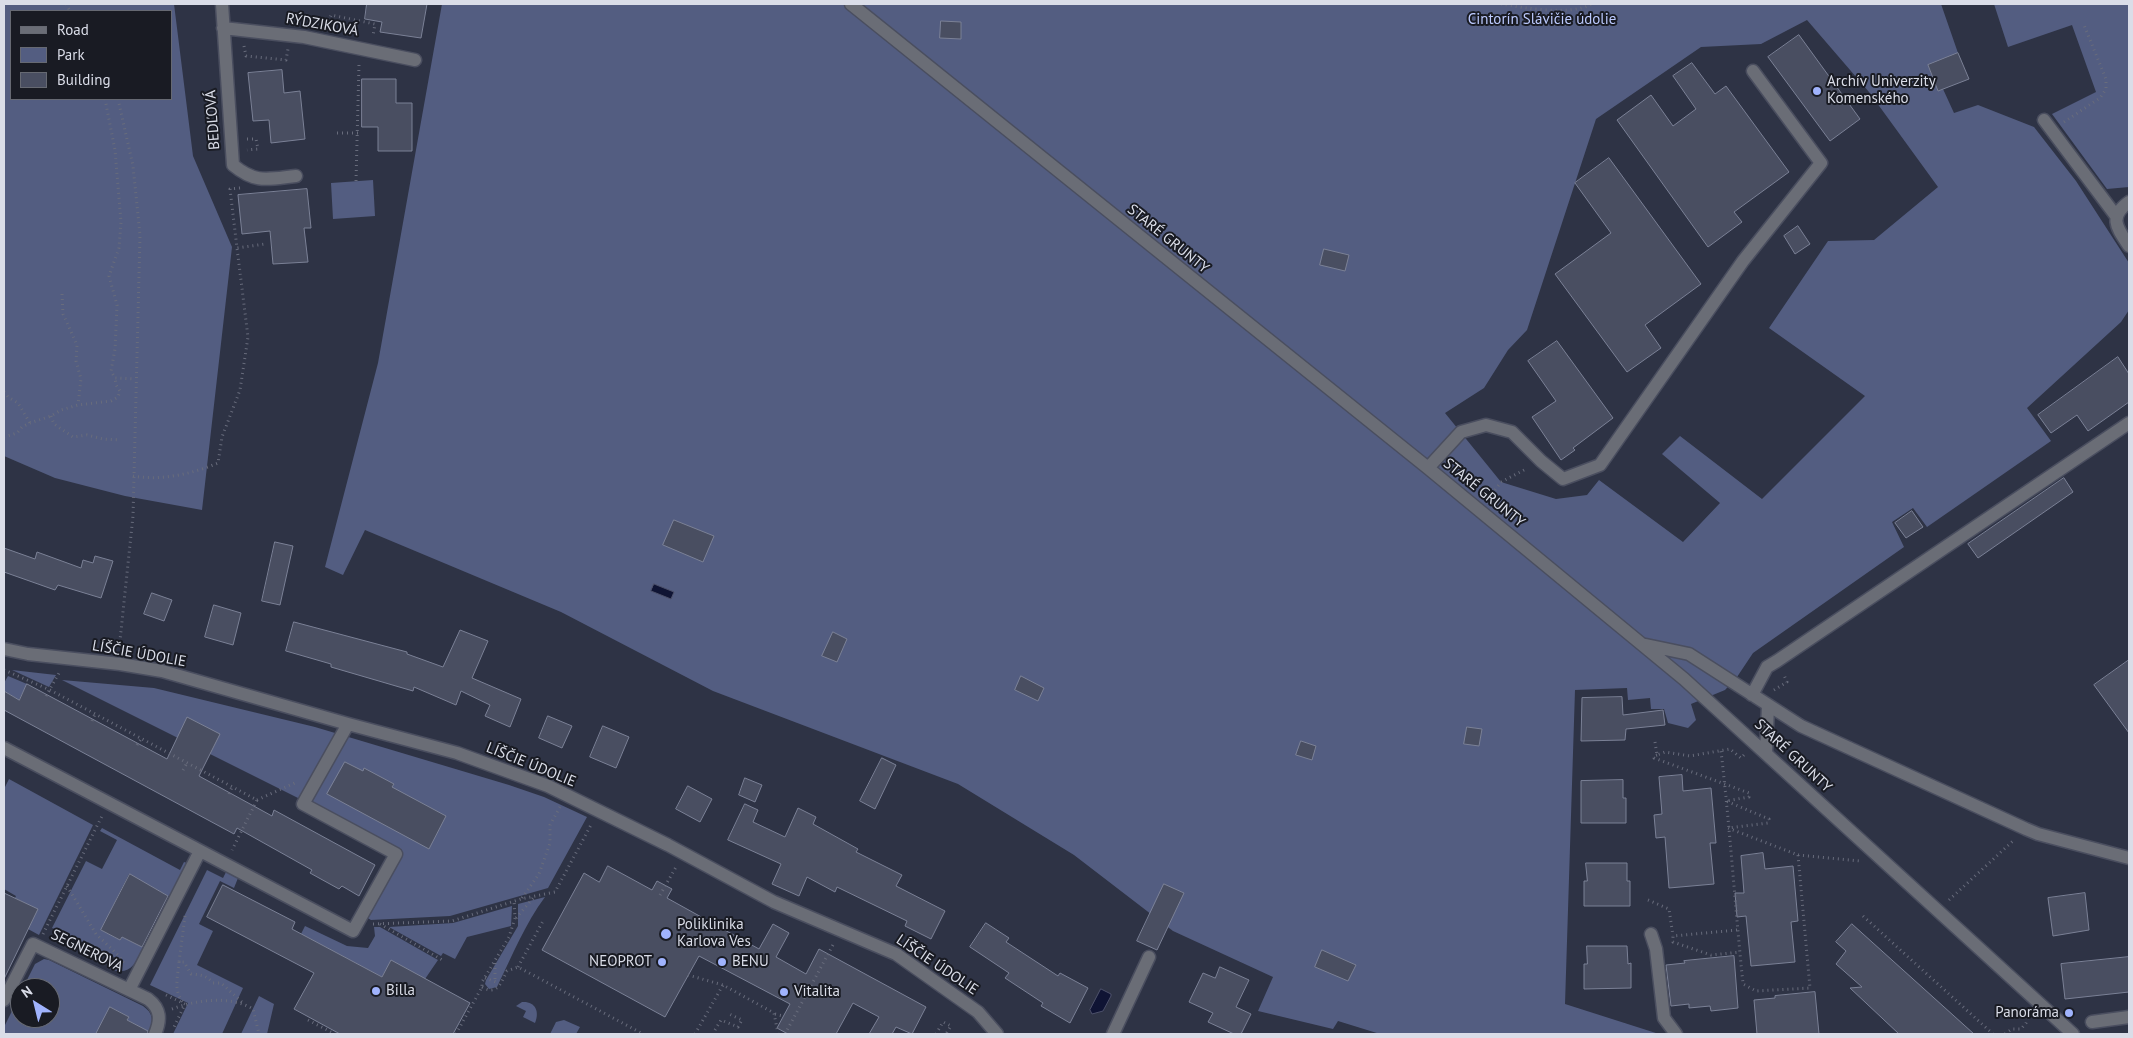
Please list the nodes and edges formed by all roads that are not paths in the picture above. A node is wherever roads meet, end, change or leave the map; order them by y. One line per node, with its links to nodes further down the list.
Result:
1 (222, 4): 3 (street, BEDĽOVÁ)
2 (851, 4): 12 (street, STARÉ GRUNTY)
3 (223, 28): 4 (street, RÝDZIKOVÁ); 7 (street, BEDĽOVÁ)
4 (415, 60)
5 (1753, 71): 12 (street)
6 (2044, 120): 9 (street)
7 (296, 176)
8 (2129, 202): 9 (street)
9 (2116, 216): 10 (street)
10 (2129, 246)
11 (2129, 423): 15 (street)
12 (1428, 468): 13 (street, STARÉ GRUNTY)
13 (1644, 644): 15 (street); 19 (street, STARÉ GRUNTY)
14 (4, 649): 17 (street, LÍŠČIE ÚDOLIE)
15 (1752, 695): 16 (street)
16 (1768, 706): 19 (street); 21 (street)
17 (348, 724): 20 (street); 28 (street, LÍŠČIE ÚDOLIE)
18 (4, 748): 20 (street)
19 (1766, 754): 32 (street, STARÉ GRUNTY)
20 (200, 851): 24 (street, SEGNEROVA)
21 (2129, 858)
22 (1651, 934): 31 (street)
23 (1149, 957): 30 (street)
24 (129, 990): 25 (street, SEGNEROVA); 29 (street, SEGNEROVA)
25 (4, 1000)
26 (2129, 1017): 27 (street)
27 (2092, 1022)
28 (994, 1033)
29 (155, 1034)
30 (1113, 1034)
31 (1676, 1034)
32 (2073, 1034)

